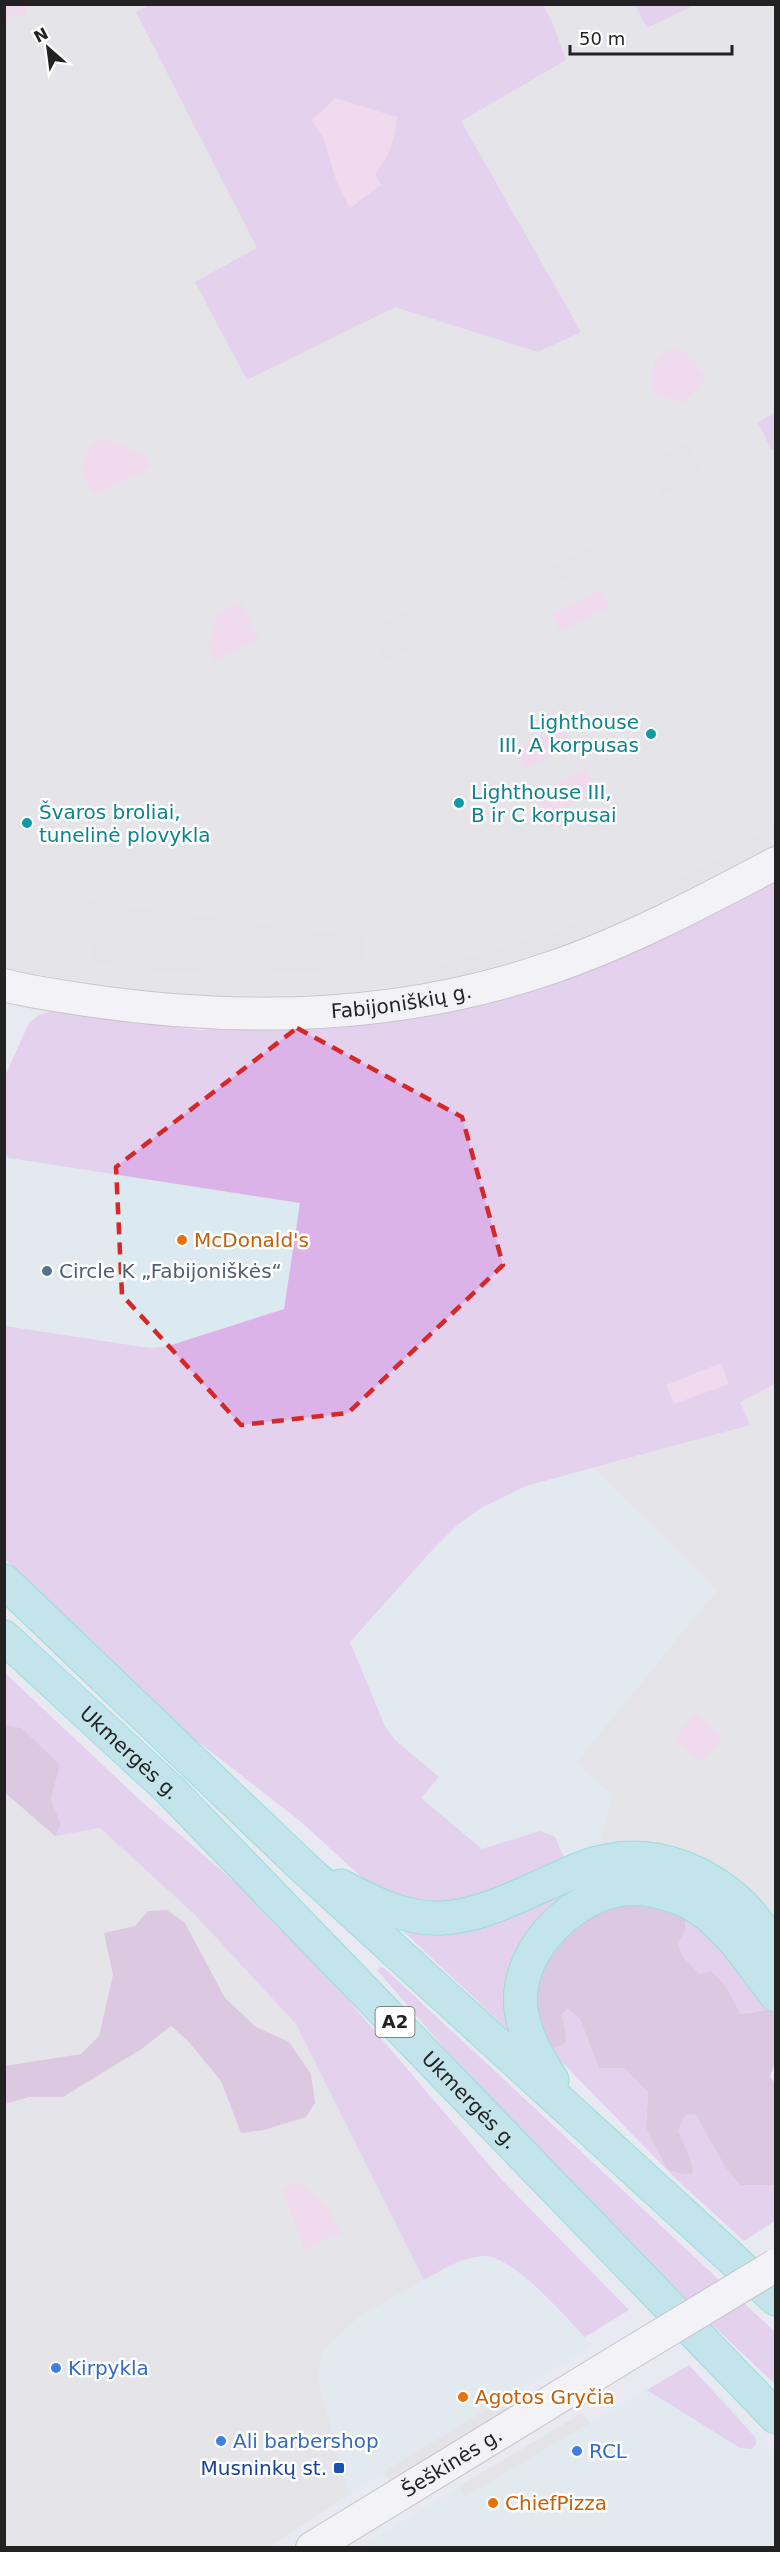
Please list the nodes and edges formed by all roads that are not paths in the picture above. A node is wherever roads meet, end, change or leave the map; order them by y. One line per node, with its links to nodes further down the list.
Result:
1 (776, 863): 2 (street, Fabijoniškių g.)
2 (4, 986)
3 (4, 1581): 5 (highway, Ukmergės g. / A2)
4 (4, 1637): 11 (highway, Ukmergės g. / A2)
5 (300, 1864): 6 (highway); 8 (highway, Ukmergės g. / A2)
6 (776, 1949)
7 (776, 1995): 8 (highway)
8 (572, 2111): 10 (highway, Ukmergės g. / A2)
9 (776, 2265): 12 (street, Šeškinės g., bridge)
10 (776, 2299)
11 (776, 2417)
12 (312, 2547)

